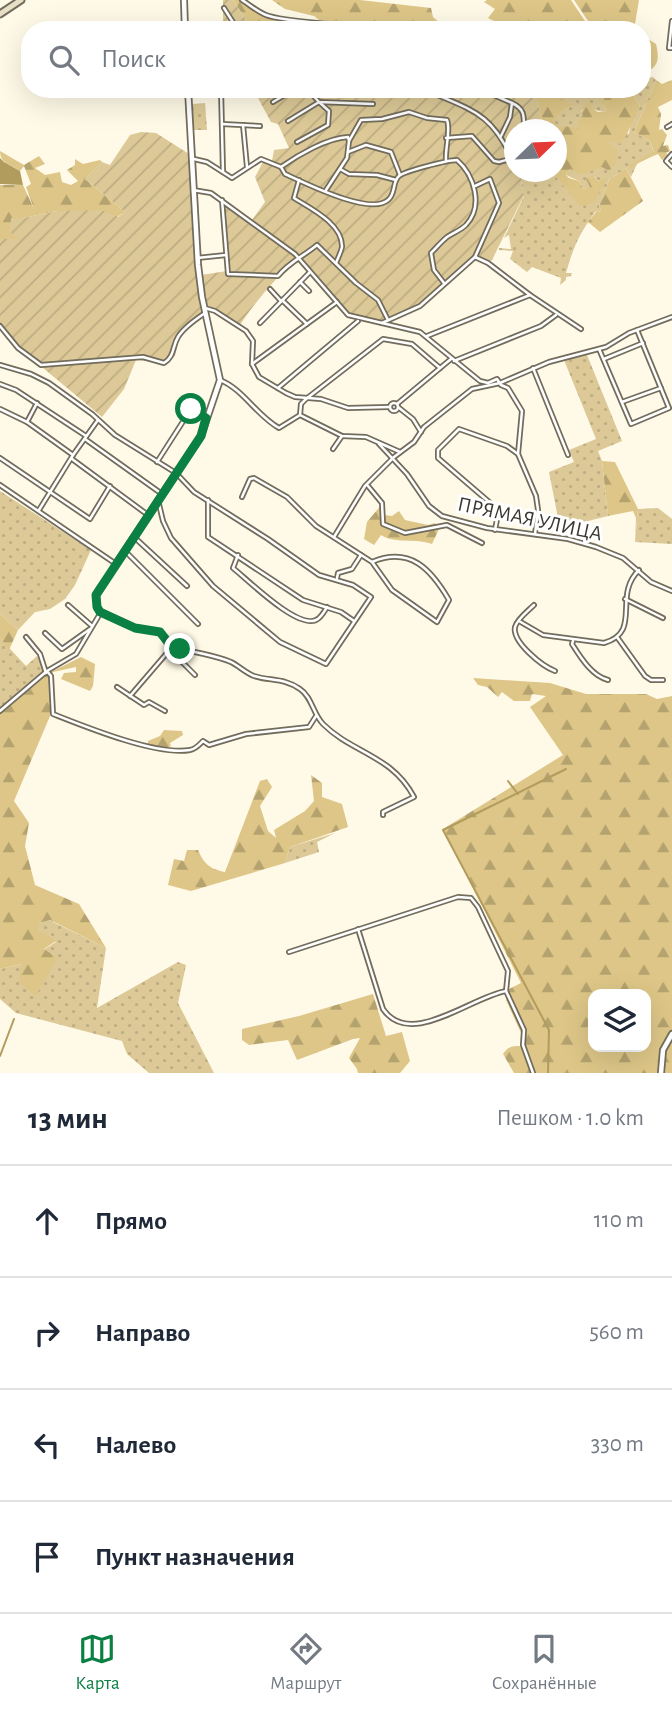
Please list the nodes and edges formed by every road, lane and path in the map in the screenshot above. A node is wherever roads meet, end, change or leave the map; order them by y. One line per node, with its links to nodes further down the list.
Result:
1 (21, 0): 5 (main road)
2 (184, 0): 6 (street)
3 (242, 0): 8 (street)
4 (224, 8): 7 (street)
5 (0, 14)
6 (185, 21)
7 (232, 21)
8 (306, 21)
9 (672, 21): 10 (street)
10 (672, 48)
11 (188, 98): 35 (street)
12 (221, 98): 23 (street)
13 (280, 98): 17 (street)
14 (315, 98): 18 (street)
15 (444, 98): 28 (street)
16 (501, 98): 19 (street)
17 (273, 102)
18 (318, 102): 20 (street); 22 (street); 32 (street)
19 (512, 103): 21 (street); 28 (street)
20 (373, 104)
21 (524, 119)
22 (288, 121)
23 (222, 124): 25 (street); 42 (street)
24 (672, 124): 27 (street)
25 (243, 125): 26 (street); 38 (street)
26 (260, 126)
27 (667, 127)
28 (502, 136): 30 (street)
29 (446, 138): 31 (street); 36 (street); 37 (street)
30 (504, 140)
31 (349, 141): 33 (street); 39 (street)
32 (296, 142)
33 (348, 152): 41 (street); 43 (street)
34 (672, 154): 40 (street)
35 (191, 158): 42 (street); 47 (street)
36 (446, 160): 43 (street); 46 (street)
37 (504, 161)
38 (247, 167): 39 (street); 42 (street)
39 (281, 167): 44 (street)
40 (672, 167)
41 (341, 169): 45 (street); 48 (street)
42 (223, 172)
43 (400, 175): 45 (street)
44 (299, 180): 48 (street); 54 (street)
45 (396, 180): 48 (street)
46 (474, 187): 51 (street); 57 (street)
47 (193, 190): 49 (street); 52 (street)
48 (326, 190)
49 (222, 200): 50 (street); 53 (street)
50 (226, 255): 52 (street); 53 (street)
51 (475, 257): 57 (street); 60 (street)
52 (197, 258): 63 (street)
53 (299, 259): 54 (street); 55 (street)
54 (336, 263): 66 (street)
55 (310, 272): 56 (street); 62 (street)
56 (300, 282): 59 (street); 61 (street)
57 (444, 283): 66 (street)
58 (270, 289): 61 (street)
59 (309, 291)
60 (530, 295): 64 (street); 74 (street)
61 (282, 300): 68 (street); 70 (street)
62 (337, 302): 69 (street); 70 (street)
63 (205, 311): 71 (street); 79 (street); 83 (street)
64 (556, 314): 72 (street); 78 (street)
65 (672, 317): 73 (street)
66 (388, 320): 69 (street)
67 (358, 321): 87 (street)
68 (260, 323)
69 (382, 323): 74 (street)
70 (307, 324): 79 (street)
71 (0, 326)
72 (581, 329)
73 (637, 330): 75 (street); 76 (street)
74 (427, 337): 78 (street)
75 (643, 344): 77 (street); 86 (street)
76 (599, 349): 77 (street); 82 (street)
77 (603, 359): 89 (street)
78 (453, 360): 81 (street); 84 (street)
79 (252, 364): 87 (street)
80 (0, 365): 95 (street)
81 (440, 368): 88 (street); 91 (street)
82 (533, 368): 84 (street); 104 (street)
83 (220, 380): 93 (street); 94 (street)
84 (500, 383): 97 (street); 103 (street)
85 (0, 384): 90 (street)
86 (661, 387): 89 (street); 89 (street)
87 (278, 388): 88 (street)
88 (306, 399): 91 (street); 93 (street)
89 (622, 402)
90 (37, 404): 96 (street); 99 (street)
91 (397, 406): 97 (street)
92 (0, 409): 96 (street)
93 (300, 415): 98 (street)
94 (206, 418): 108 (street); 109 (street)
95 (98, 420): 99 (street); 108 (street)
96 (27, 422): 105 (street)
97 (421, 432): 102 (street)
98 (342, 436): 100 (street); 101 (street)
99 (85, 438): 105 (street); 114 (street)
100 (379, 444): 102 (street); 106 (street, ПРЯМАЯ УЛИЦА)
101 (333, 449)
102 (400, 452): 106 (street)
103 (518, 454): 120 (street); 121 (street)
104 (568, 455)
105 (73, 457): 112 (street); 113 (street)
106 (394, 457): 110 (street); 120 (street, ПРЯМАЯ УЛИЦА)
107 (0, 458): 113 (street)
108 (157, 462): 109 (street)
109 (176, 473): 114 (street); 117 (street)
110 (368, 484): 123 (street); 124 (street)
111 (0, 485): 118 (street)
112 (110, 486): 113 (street); 119 (street)
113 (49, 493): 118 (street)
114 (162, 494): 116 (street)
115 (242, 497): 123 (street)
116 (158, 500): 119 (street); 141 (street)
117 (208, 500): 126 (street); 141 (street)
118 (38, 512): 129 (street)
119 (148, 515): 122 (street)
120 (495, 530): 121 (street, ПРЯМАЯ УЛИЦА)
121 (535, 534): 130 (street, ПРЯМАЯ УЛИЦА)
122 (134, 537): 125 (street); 132 (street)
123 (334, 537): 127 (street)
124 (482, 543)
125 (125, 551): 129 (street); 142 (street)
126 (238, 555): 137 (street); 137 (street)
127 (362, 555): 128 (street); 131 (street)
128 (372, 562): 128 (street)
129 (116, 564): 138 (street)
130 (639, 570): 133 (street, ПРЯМАЯ УЛИЦА); 134 (street)
131 (337, 578)
132 (187, 586)
133 (672, 591)
134 (625, 600): 139 (street); 146 (street)
135 (68, 605): 143 (street)
136 (534, 606): 140 (street)
137 (327, 607): 141 (street)
138 (100, 612): 143 (street); 148 (street)
139 (663, 618)
140 (519, 621): 147 (street); 149 (street)
141 (354, 622)
142 (198, 624)
143 (91, 628): 144 (street); 150 (street)
144 (45, 633)
145 (26, 637): 150 (street)
146 (617, 637): 147 (street); 153 (street)
147 (574, 639): 152 (street)
148 (174, 648): 151 (street); 155 (street); 158 (street)
149 (555, 671)
150 (47, 672): 156 (street); 158 (street)
151 (195, 675)
152 (608, 680)
153 (663, 680)
154 (117, 687): 155 (street)
155 (130, 696): 157 (street)
156 (0, 711)
157 (165, 711)
158 (316, 716): 159 (street)
159 (383, 815)
160 (358, 929): 161 (street); 162 (street); 162 (street)
161 (289, 951)
162 (506, 991): 164 (street)
163 (672, 1034): 165 (street)
164 (533, 1073)
165 (661, 1073)

